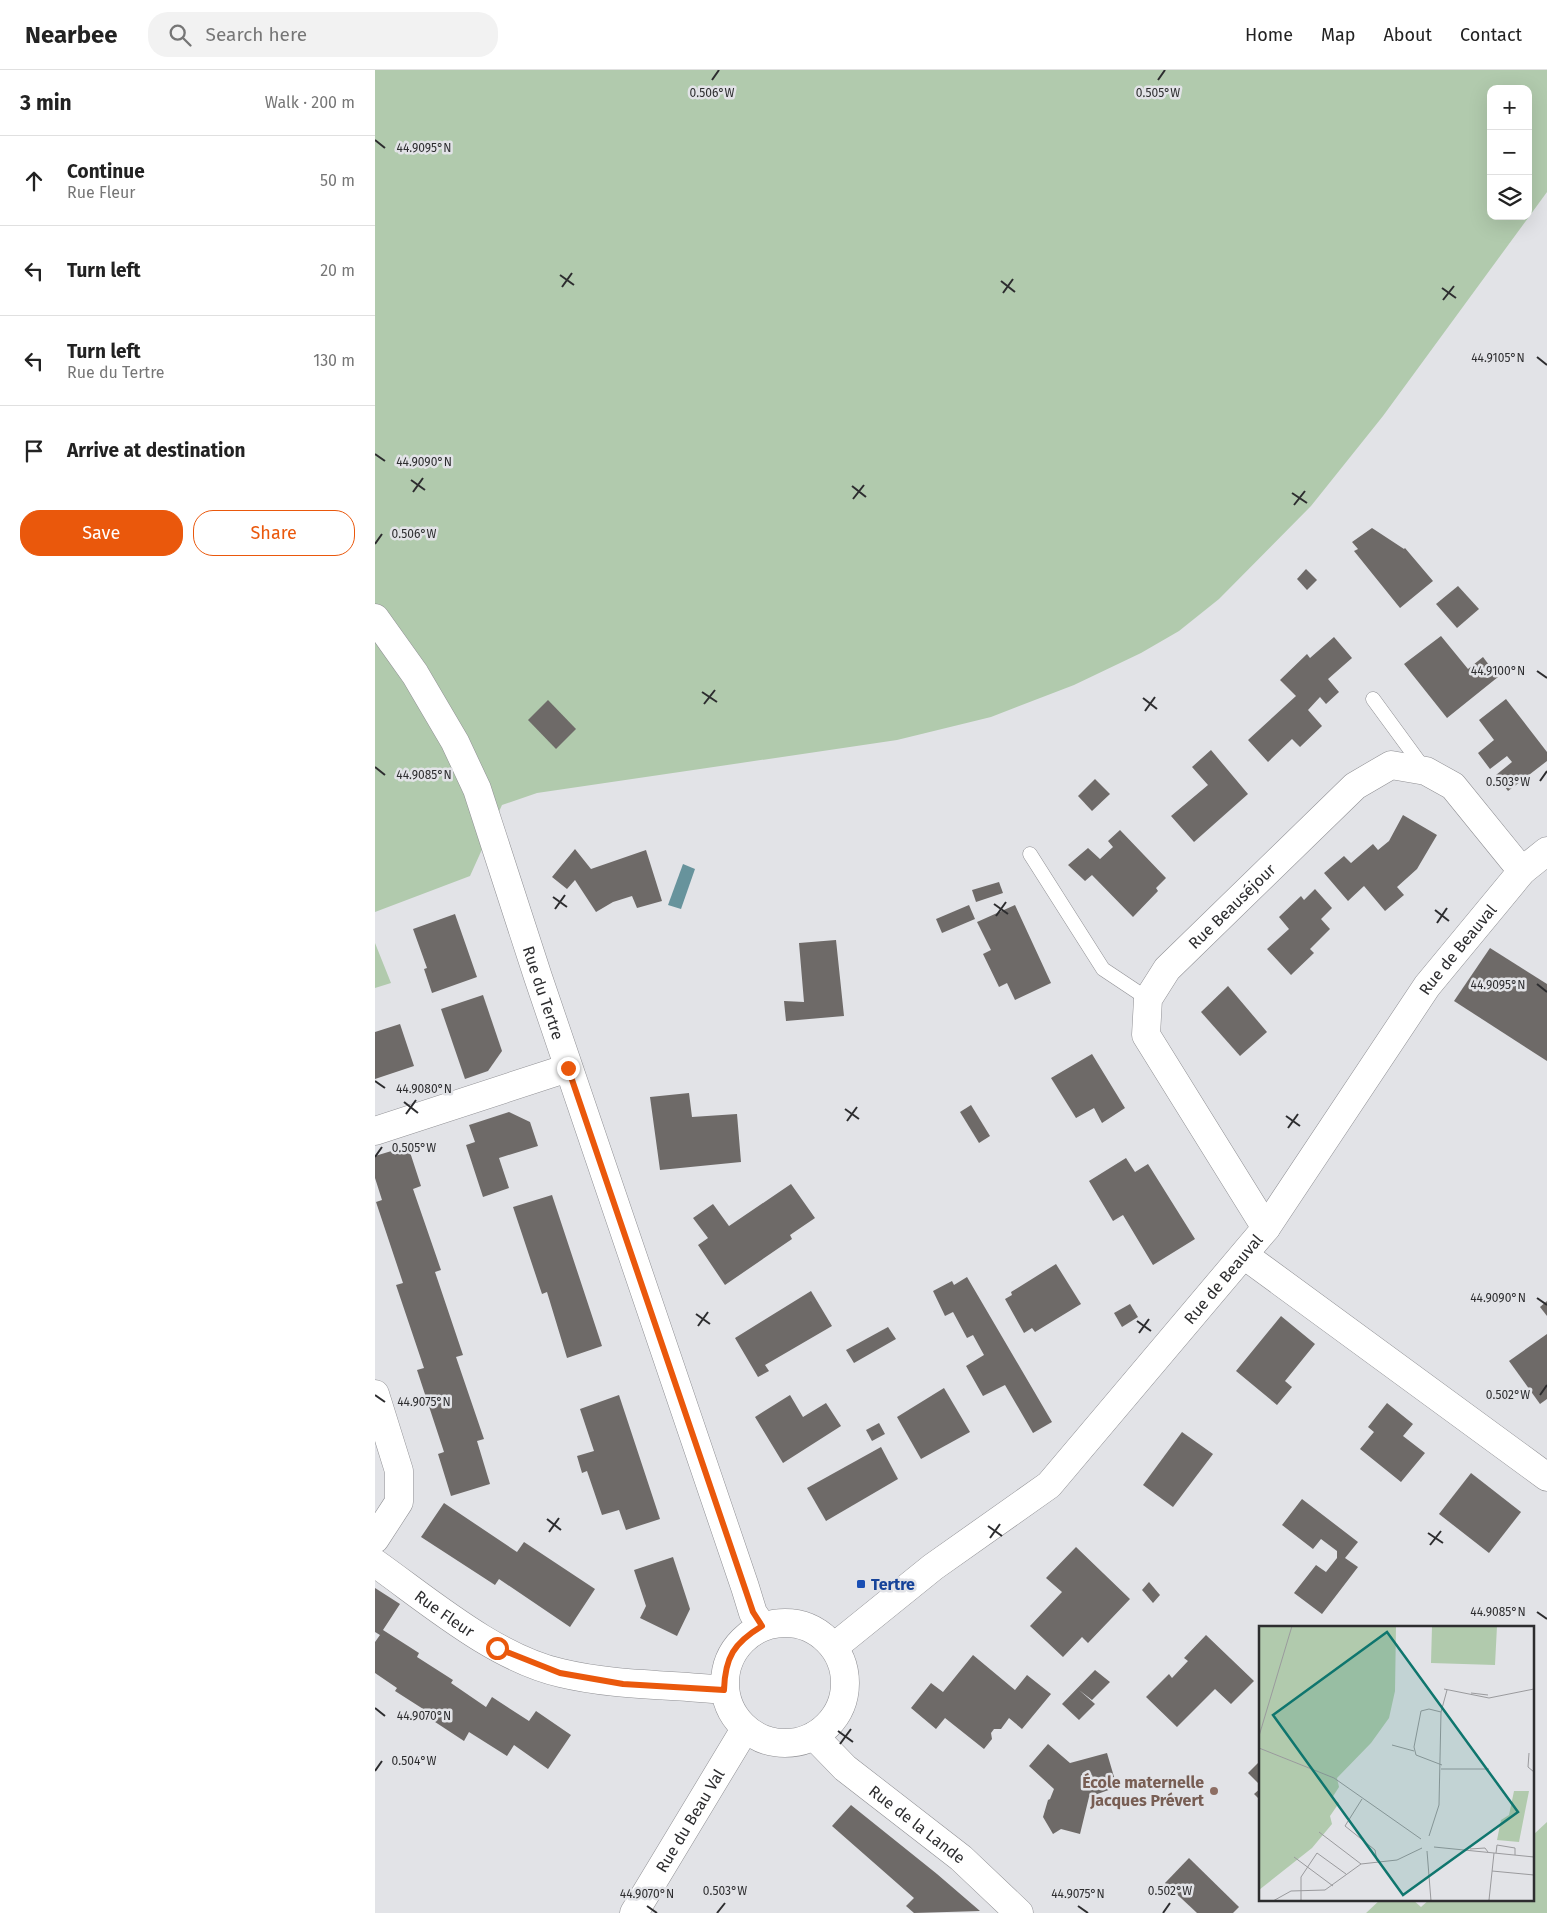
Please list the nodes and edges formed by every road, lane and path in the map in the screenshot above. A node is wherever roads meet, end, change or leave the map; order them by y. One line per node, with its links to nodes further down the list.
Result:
1 (375, 618): 8 (street, Rue du Tertre)
2 (1373, 699): 3 (lane)
3 (1426, 771): 6 (street, Rue Beauséjour); 7 (street, Rue Beauséjour)
4 (1547, 852): 6 (street, Rue de Beauval)
5 (1030, 854): 7 (lane)
6 (1523, 871): 10 (street, Rue de Beauval)
7 (1148, 999): 10 (street, Rue Beauséjour)
8 (568, 1068): 9 (street); 16 (street, Rue du Tertre)
9 (375, 1131)
10 (1266, 1228): 11 (street, Rue de Beauval)
11 (1244, 1254): 13 (street); 17 (street, Rue de Beauval)
12 (375, 1394): 14 (street)
13 (1547, 1477)
14 (375, 1539)
15 (375, 1563): 18 (street, Rue Fleur)
16 (758, 1619): 17 (street); 18 (street)
17 (834, 1647): 20 (street)
18 (724, 1690): 19 (street)
19 (745, 1729): 20 (street); 21 (street, Rue du Beau Val)
20 (813, 1736): 22 (street, Rue de la Lande)
21 (634, 1913)
22 (1019, 1913)

